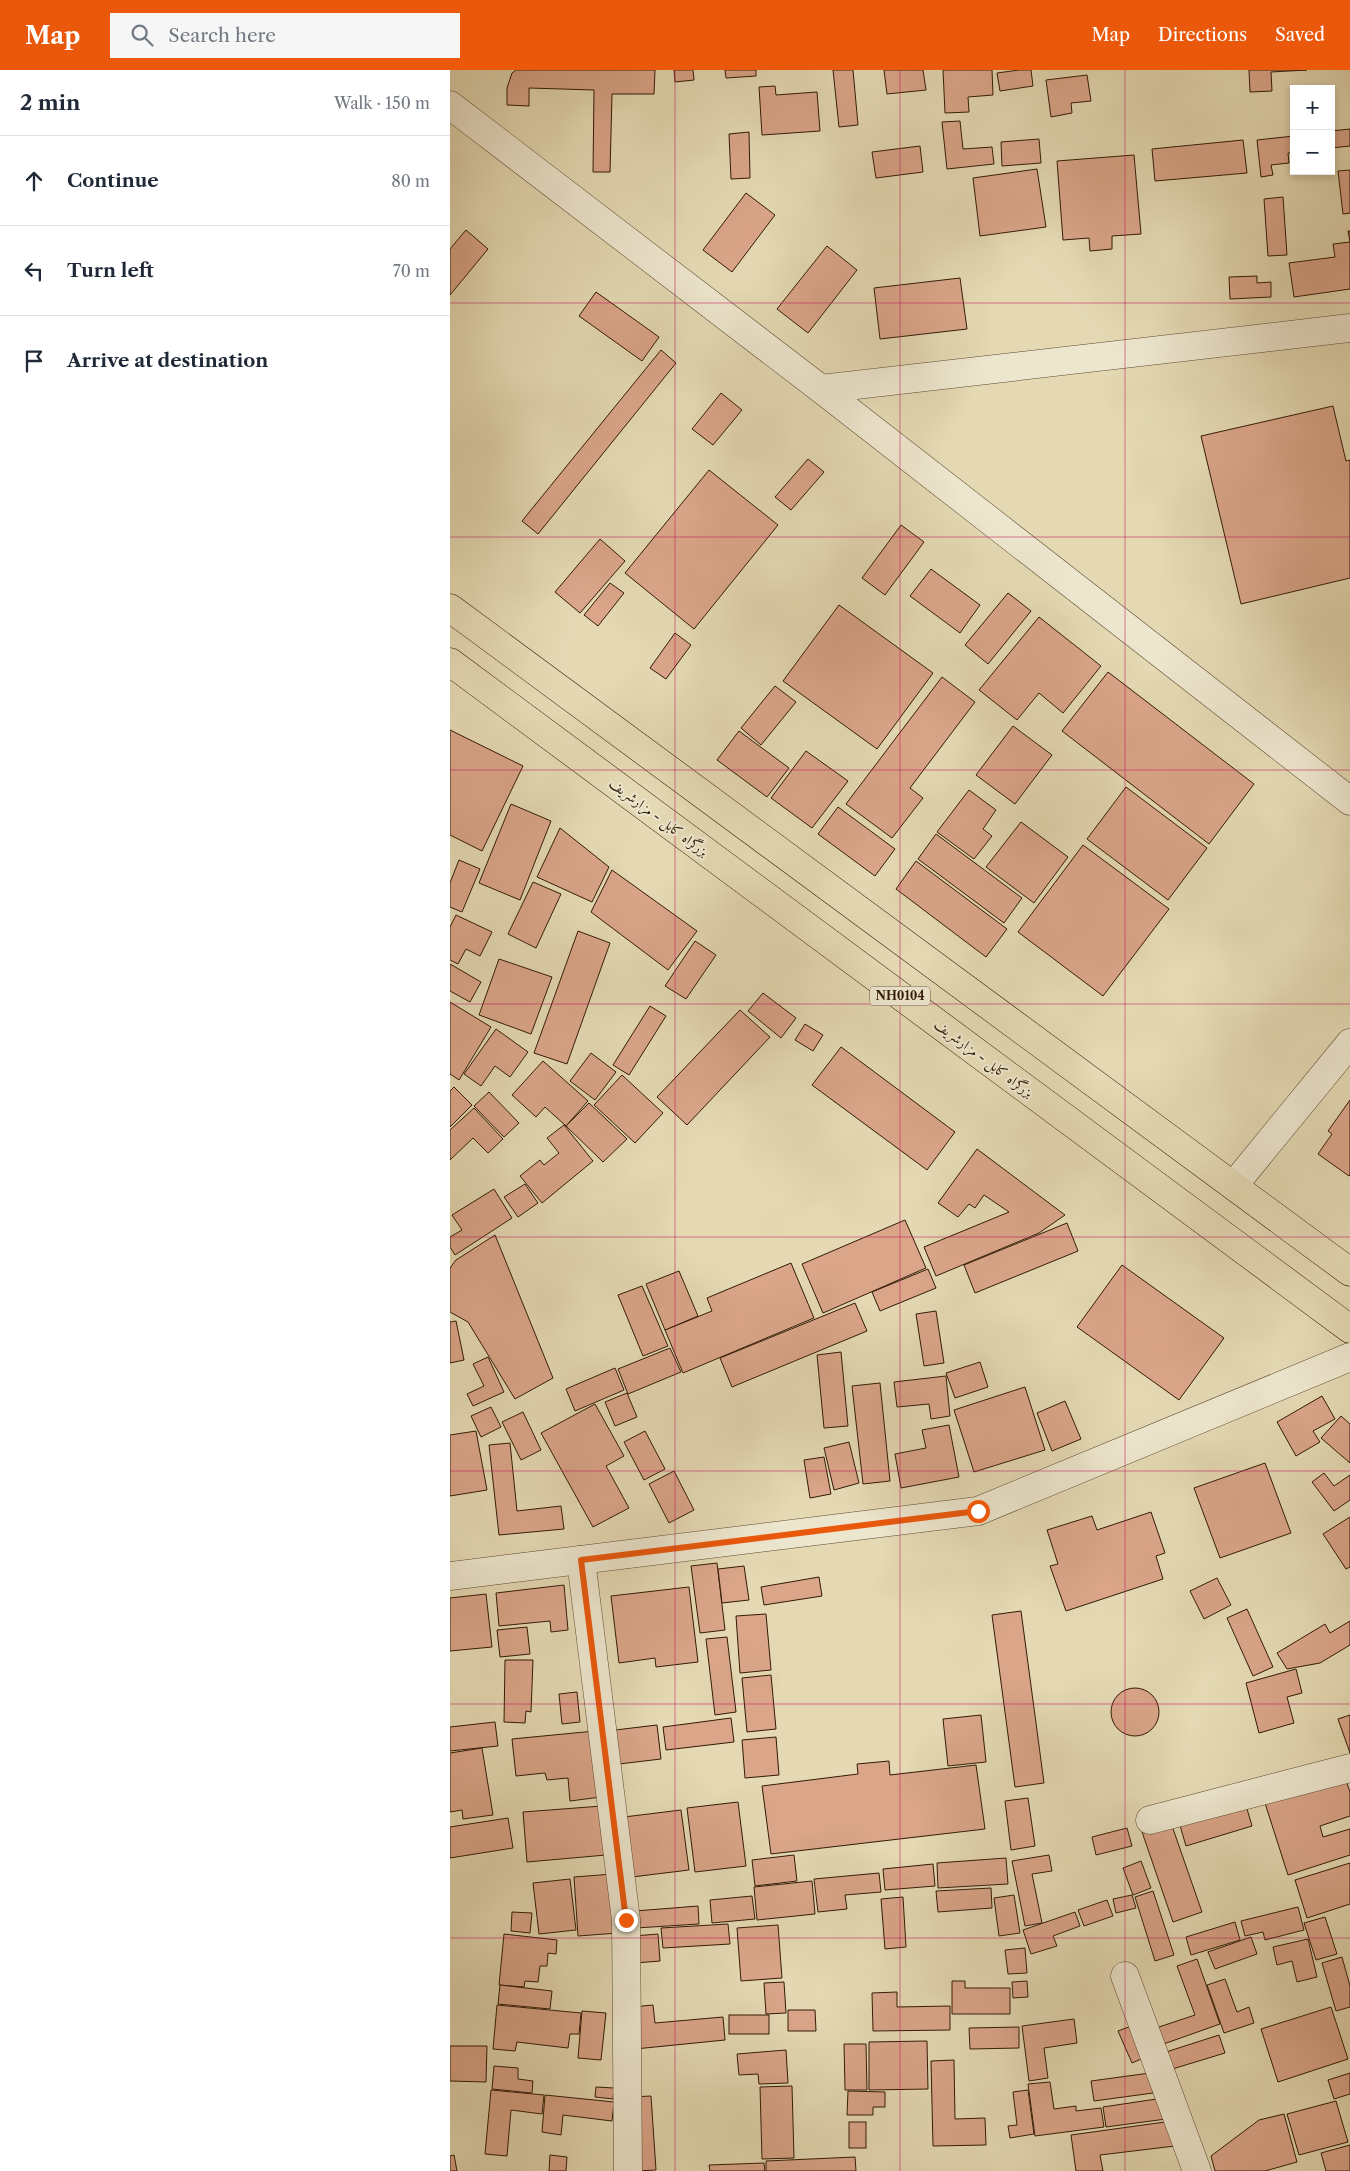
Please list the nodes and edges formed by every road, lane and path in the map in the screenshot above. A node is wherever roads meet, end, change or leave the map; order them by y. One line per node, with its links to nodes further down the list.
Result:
1 (450, 105): 3 (street)
2 (1350, 328): 3 (street)
3 (821, 390): 6 (street)
4 (450, 608): 8 (highway, NH0104)
5 (450, 662): 10 (highway, بزرگراه کابل - مزارشریف / NH0104)
6 (1350, 801)
7 (1350, 1043): 8 (street)
8 (1234, 1185): 9 (highway, NH0104)
9 (1350, 1272)
10 (1350, 1329)
11 (1350, 1357): 12 (street)
12 (581, 1560): 13 (street); 17 (street)
13 (450, 1576)
14 (1350, 1768): 15 (street)
15 (1150, 1820)
16 (1125, 1976): 18 (street)
17 (628, 2171)
18 (1197, 2171)

